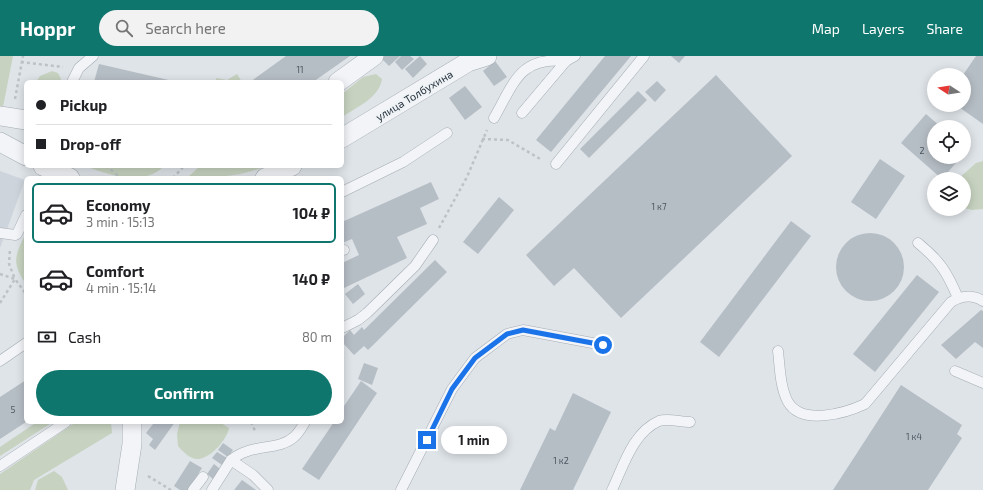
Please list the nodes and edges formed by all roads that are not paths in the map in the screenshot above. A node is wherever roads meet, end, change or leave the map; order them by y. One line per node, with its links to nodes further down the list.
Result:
1 (93, 56): 6 (lane)
2 (374, 56): 7 (street)
3 (644, 56): 16 (lane)
4 (476, 58): 13 (street, улица Толбухина)
5 (570, 59): 8 (lane); 10 (lane)
6 (73, 80)
7 (341, 80)
8 (522, 113)
9 (0, 116): 11 (street)
10 (494, 118)
11 (24, 120)
12 (447, 133): 21 (lane)
13 (344, 137)
14 (0, 142): 15 (street)
15 (24, 155)
16 (556, 164)
17 (288, 168): 20 (street)
18 (44, 171): 19 (street)
19 (63, 176)
20 (270, 176)
21 (344, 191)
22 (24, 219): 23 (lane)
23 (0, 233)
24 (433, 240): 28 (lane)
25 (918, 243): 26 (lane)
26 (958, 298): 27 (lane); 31 (lane)
27 (983, 300)
28 (344, 327)
29 (24, 344): 32 (lane)
30 (603, 345): 46 (lane)
31 (778, 351)
32 (0, 361)
33 (955, 371): 34 (lane)
34 (983, 383)
35 (690, 422): 47 (lane)
36 (63, 424): 40 (lane)
37 (132, 424): 42 (street)
38 (304, 424): 39 (lane)
39 (231, 460): 44 (lane); 45 (lane)
40 (0, 466)
41 (203, 477): 43 (lane)
42 (125, 490)
43 (193, 490)
44 (212, 490)
45 (268, 490)
46 (402, 490)
47 (612, 490)

